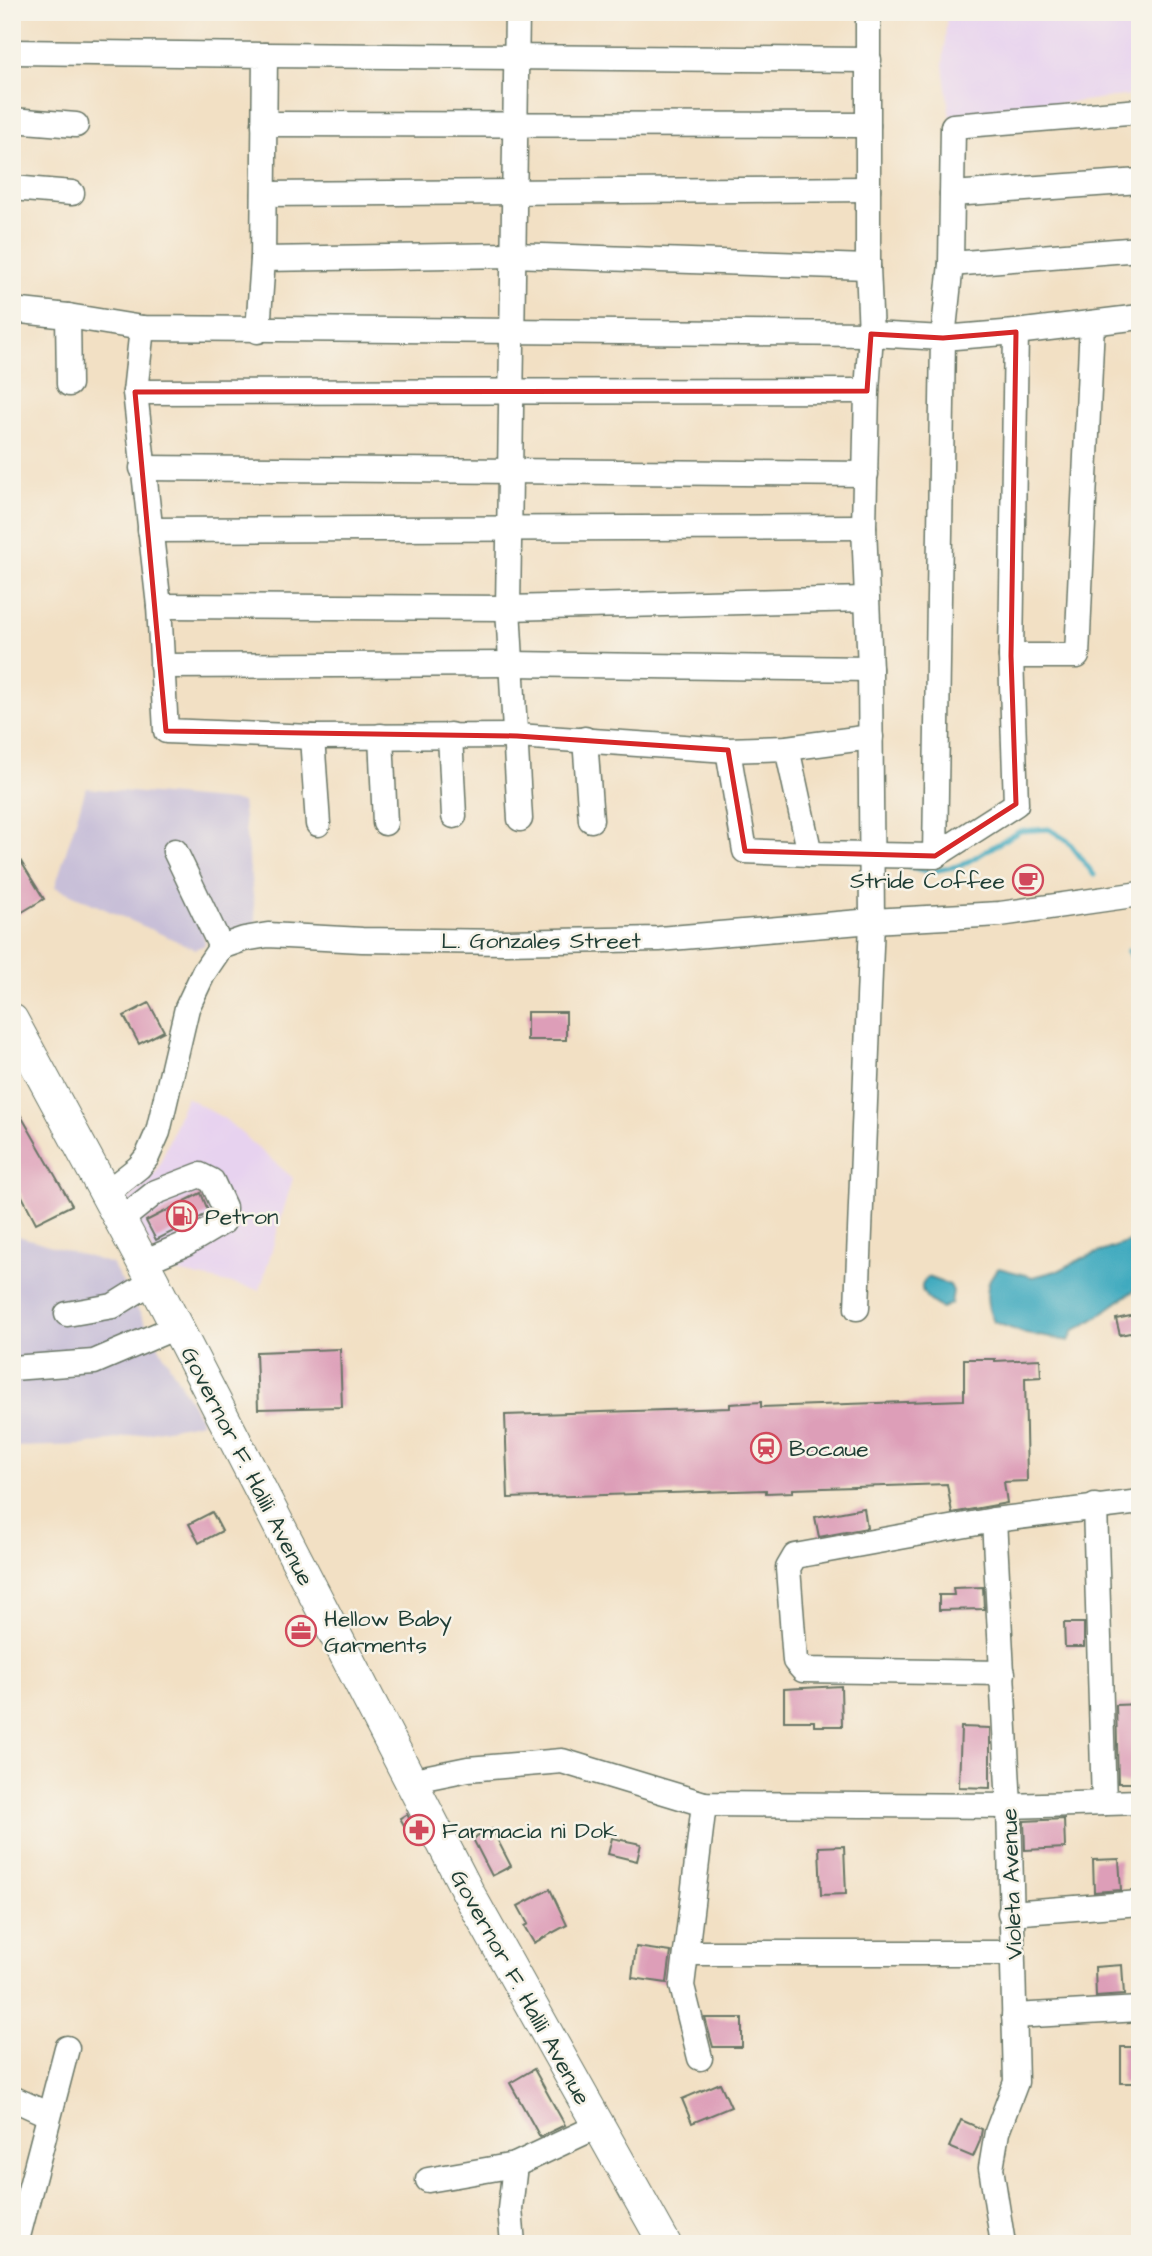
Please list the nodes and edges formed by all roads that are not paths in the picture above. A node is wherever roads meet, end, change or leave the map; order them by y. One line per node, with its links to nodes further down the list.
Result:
1 (517, 12): 5 (street)
2 (868, 12): 6 (street)
3 (12, 52): 4 (street)
4 (265, 55): 5 (street); 9 (street)
5 (516, 58): 6 (street); 11 (street)
6 (869, 60): 12 (street)
7 (1140, 111): 19 (street)
8 (12, 120): 10 (street)
9 (264, 124): 11 (street); 18 (street)
10 (76, 125)
11 (514, 125): 12 (street); 16 (street)
12 (868, 125): 15 (street)
13 (1140, 181): 19 (street)
14 (12, 188): 17 (street)
15 (868, 189): 16 (street); 24 (street)
16 (515, 192): 18 (street); 21 (street)
17 (72, 194)
18 (264, 194): 22 (street)
19 (952, 194): 23 (street)
20 (1140, 249): 23 (street)
21 (512, 255): 22 (street); 24 (street); 31 (street)
22 (262, 259): 30 (street)
23 (951, 264): 34 (street)
24 (868, 267): 33 (street)
25 (12, 310): 26 (street)
26 (68, 316): 29 (street); 35 (street)
27 (1140, 317): 28 (street)
28 (1092, 323): 32 (street); 48 (street)
29 (142, 328): 30 (street); 38 (street)
30 (258, 331): 31 (street)
31 (513, 332): 33 (street); 36 (street)
32 (1016, 332): 34 (street); 48 (street)
33 (871, 334): 34 (street); 37 (street)
34 (943, 338): 68 (street)
35 (69, 384)
36 (512, 391): 37 (street); 38 (street); 40 (street)
37 (867, 391): 41 (street)
38 (135, 392): 39 (street)
39 (142, 468): 40 (street); 44 (street)
40 (510, 470): 41 (street); 43 (street)
41 (866, 474): 42 (street)
42 (864, 527): 43 (street); 45 (street)
43 (509, 529): 44 (street); 47 (street)
44 (150, 530): 46 (street)
45 (866, 599): 47 (street); 51 (street)
46 (159, 606): 47 (street); 50 (street)
47 (508, 608): 49 (street)
48 (1011, 656): 68 (street)
49 (512, 664): 50 (street); 51 (street); 54 (street)
50 (162, 666): 55 (street)
51 (870, 669): 56 (street)
52 (450, 735): 53 (street); 54 (street); 60 (street)
53 (381, 736): 55 (street); 63 (street)
54 (517, 736): 57 (street); 61 (street)
55 (312, 737): 64 (street)
56 (871, 737): 58 (street); 67 (street)
57 (585, 739): 59 (street); 62 (street)
58 (787, 748): 59 (street); 66 (street)
59 (728, 750): 66 (street)
60 (454, 816)
61 (520, 819)
62 (591, 820)
63 (386, 823)
64 (318, 824)
65 (175, 851): 71 (street)
66 (810, 854): 67 (street)
67 (873, 855): 68 (street); 70 (street)
68 (935, 856)
69 (1140, 894): 70 (street, L. Gonzales Street)
70 (873, 921): 71 (street, L. Gonzales Street); 76 (street)
71 (221, 947): 73 (street)
72 (12, 1020): 73 (main road, Governor F. Halili Avenue)
73 (106, 1193): 74 (main road, Governor F. Halili Avenue)
74 (121, 1220): 75 (main road, Governor F. Halili Avenue); 75 (street)
75 (148, 1272): 77 (street); 78 (main road, Governor F. Halili Avenue)
76 (857, 1308)
77 (67, 1314)
78 (176, 1327): 79 (street); 84 (main road, Governor F. Halili Avenue)
79 (12, 1368)
80 (1140, 1502): 81 (street)
81 (1095, 1506): 82 (street); 86 (street)
82 (995, 1520): 83 (street, Violeta Avenue); 83 (street)
83 (1003, 1673): 88 (street, Violeta Avenue)
84 (409, 1781): 87 (street); 99 (main road, Governor F. Halili Avenue)
85 (1140, 1802): 86 (street)
86 (1104, 1803): 88 (street)
87 (704, 1804): 88 (street); 91 (street)
88 (1009, 1806): 90 (street, Violeta Avenue)
89 (1140, 1903): 90 (street)
90 (1010, 1913): 92 (street, Violeta Avenue)
91 (686, 1953): 92 (street); 96 (street)
92 (1013, 1953): 94 (street, Violeta Avenue)
93 (1140, 2009): 94 (street)
94 (1014, 2016): 105 (street, Violeta Avenue)
95 (67, 2048): 98 (street)
96 (700, 2058)
97 (12, 2098): 98 (street)
98 (49, 2115): 102 (street)
99 (598, 2126): 100 (street); 104 (main road, Governor F. Halili Avenue)
100 (515, 2165): 101 (street); 103 (street)
101 (428, 2180)
102 (16, 2244)
103 (513, 2244)
104 (665, 2244)
105 (1003, 2244)

